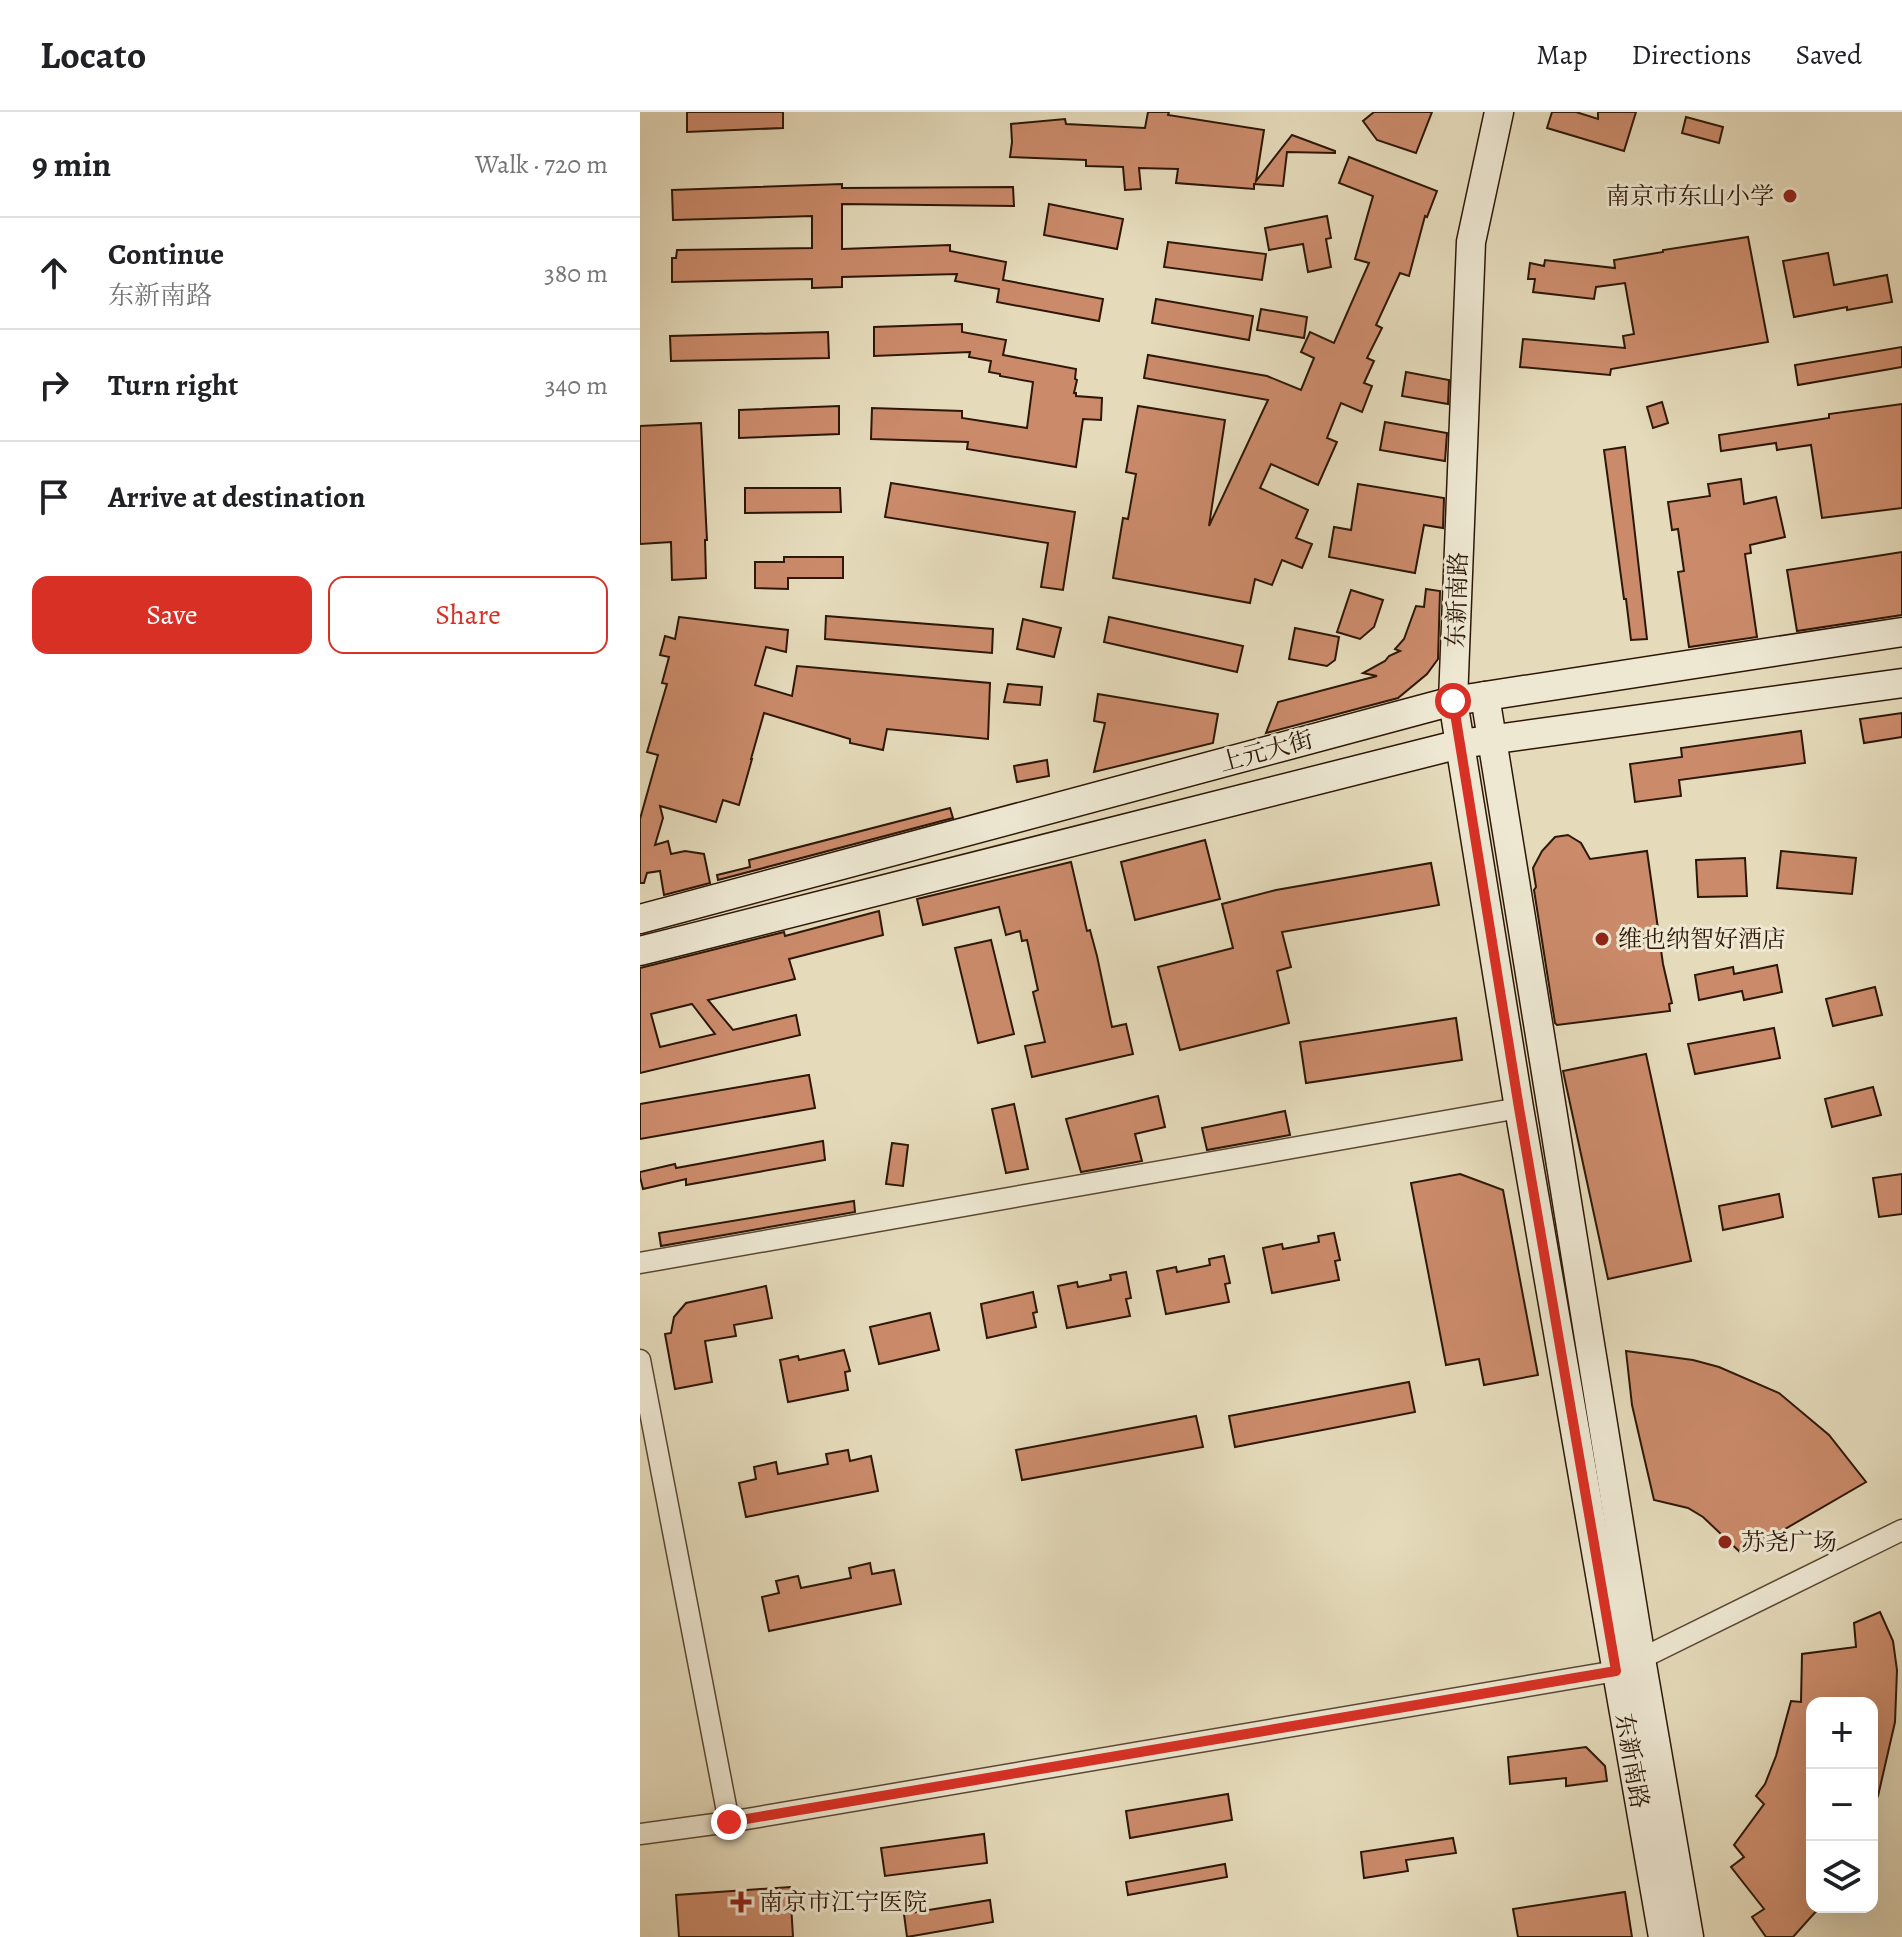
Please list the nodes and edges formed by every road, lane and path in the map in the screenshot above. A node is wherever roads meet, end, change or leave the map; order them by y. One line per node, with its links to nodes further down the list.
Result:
1 (1499, 112): 5 (main road, 东新南路)
2 (1902, 632): 4 (main road, 上元大街)
3 (1902, 683): 6 (main road, 上元大街)
4 (1485, 696): 5 (main road, 上元大街); 6 (main road, 东新南路)
5 (1453, 701): 7 (main road, 东新南路); 8 (main road, 上元大街)
6 (1491, 739): 7 (main road, 上元大街); 14 (main road, 东新南路)
7 (1460, 744): 9 (main road, 上元大街); 10 (main road, 东新南路)
8 (640, 919)
9 (640, 951)
10 (1519, 1108): 11 (street); 14 (main road, 东新南路)
11 (640, 1263)
12 (640, 1360): 15 (street)
13 (1902, 1530): 14 (street)
14 (1629, 1665): 15 (street); 17 (main road, 东新南路); 18 (main road, 东新南路)
15 (729, 1822): 16 (street)
16 (640, 1834)
17 (1663, 1937)
18 (1689, 1937)

